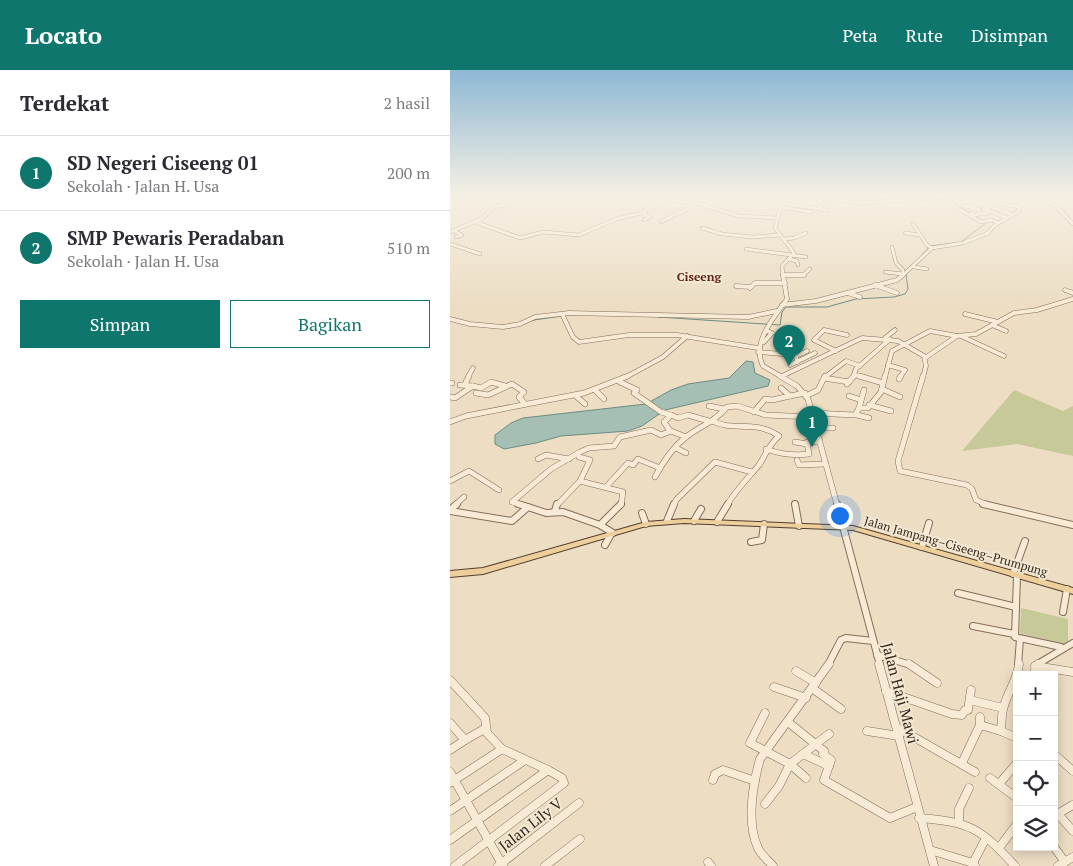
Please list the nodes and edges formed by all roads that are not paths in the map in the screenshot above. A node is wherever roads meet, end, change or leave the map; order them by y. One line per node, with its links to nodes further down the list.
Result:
1 (500, 231): 2 (street)
2 (540, 231)
3 (552, 231): 4 (street)
4 (590, 231)
5 (718, 231): 11 (street)
6 (777, 231): 11 (street)
7 (917, 231): 13 (street)
8 (991, 231): 18 (street)
9 (452, 232): 14 (street)
10 (806, 233): 15 (street)
11 (780, 235): 15 (street)
12 (907, 235): 13 (street)
13 (920, 235): 18 (street)
14 (456, 237)
15 (783, 239): 21 (street)
16 (450, 244): 20 (street)
17 (892, 247): 28 (street)
18 (931, 247): 24 (street)
19 (746, 249): 21 (street)
20 (480, 254)
21 (791, 257): 22 (street); 23 (street); 29 (street)
22 (806, 257)
23 (798, 265)
24 (914, 267): 26 (street); 28 (street)
25 (810, 269): 29 (street)
26 (925, 270)
27 (885, 272): 28 (street)
28 (904, 274): 31 (street)
29 (784, 275): 30 (street)
30 (785, 283): 32 (street); 39 (street)
31 (875, 285): 34 (street); 35 (street)
32 (736, 286)
33 (1065, 290): 36 (street)
34 (848, 293): 37 (street); 39 (street)
35 (897, 293)
36 (1073, 293)
37 (860, 297)
38 (1073, 299): 44 (street)
39 (782, 305): 40 (street)
40 (777, 311): 43 (street); 55 (street)
41 (965, 314): 44 (street)
42 (564, 316): 52 (street)
43 (450, 319)
44 (998, 322): 45 (street)
45 (992, 325): 49 (street); 51 (street)
46 (938, 326): 48 (street)
47 (895, 330): 53 (street)
48 (933, 330): 51 (street); 54 (street)
49 (1006, 331)
50 (847, 335): 57 (street)
51 (959, 336): 60 (street); 61 (street)
52 (686, 337): 55 (street); 71 (street)
53 (887, 338): 54 (street); 57 (street); 65 (street)
54 (905, 343): 61 (street); 64 (street)
55 (759, 348): 59 (street); 68 (street)
56 (807, 351): 59 (street)
57 (836, 351): 68 (street)
58 (815, 353): 62 (street)
59 (796, 356): 62 (street)
60 (1004, 356)
61 (925, 358): 141 (street)
62 (797, 362): 63 (street)
63 (790, 365)
64 (888, 365): 70 (street); 72 (street)
65 (860, 366): 67 (street); 69 (street)
66 (473, 368): 73 (street)
67 (855, 375): 69 (street); 72 (street)
68 (782, 376): 80 (street)
69 (824, 378): 80 (street)
70 (899, 380)
71 (620, 382): 77 (street); 98 (street)
72 (883, 383): 76 (street)
73 (473, 386): 74 (street); 85 (street)
74 (505, 386): 79 (street); 88 (street)
75 (781, 388): 82 (street)
76 (882, 389): 84 (street); 90 (street)
77 (595, 390): 81 (street); 86 (street)
78 (864, 390): 87 (street)
79 (476, 393)
80 (805, 394): 82 (street); 96 (street, Jalan Haji Mawi)
81 (576, 396): 88 (street); 89 (street)
82 (790, 396): 95 (street)
83 (849, 396): 87 (street)
84 (900, 396)
85 (450, 397)
86 (604, 399)
87 (861, 400): 92 (street)
88 (525, 404): 100 (street)
89 (585, 404)
90 (869, 405): 92 (street); 94 (street)
91 (709, 406): 93 (street)
92 (858, 408): 97 (street)
93 (724, 409): 95 (street); 101 (street)
94 (891, 411)
95 (754, 412): 96 (street)
96 (812, 415): 97 (street); 103 (street, Jalan Haji Mawi)
97 (857, 415): 99 (street); 102 (street)
98 (671, 416): 101 (street); 105 (street)
99 (869, 418)
100 (450, 422)
101 (713, 422): 106 (street); 107 (street)
102 (861, 422)
103 (817, 428): 104 (street); 109 (street, Jalan Haji Mawi)
104 (833, 428)
105 (670, 431): 106 (street); 117 (street)
106 (686, 437): 112 (street)
107 (778, 437): 108 (street); 113 (street)
108 (785, 439)
109 (820, 441): 111 (street); 119 (street, Jalan Haji Mawi)
110 (795, 442): 111 (street)
111 (807, 444): 113 (street)
112 (676, 448): 114 (street); 120 (street)
113 (766, 449): 121 (street)
114 (686, 453)
115 (579, 458): 124 (street)
116 (538, 459): 117 (street)
117 (568, 459): 129 (street)
118 (797, 460): 119 (street)
119 (826, 464): 143 (street, Jalan Haji Mawi)
120 (660, 468): 122 (street); 125 (street)
121 (752, 472): 134 (street); 136 (street)
122 (655, 477)
123 (450, 481): 126 (street)
124 (580, 481): 125 (street); 132 (street)
125 (606, 487): 138 (street)
126 (499, 490)
127 (464, 497): 131 (street)
128 (796, 504): 142 (street)
129 (528, 506): 131 (street); 132 (street)
130 (701, 509): 135 (street)
131 (450, 510)
132 (555, 511): 138 (street)
133 (642, 513): 139 (street)
134 (667, 521): 135 (main road, Jalan Jampang–Ciseeng–Prumpung); 139 (main road, Jalan Jampang–Ciseeng–Prumpung)
135 (694, 521): 136 (main road, Jalan Jampang–Ciseeng–Prumpung)
136 (717, 522): 140 (main road, Jalan Jampang–Ciseeng–Prumpung)
137 (929, 523): 148 (street)
138 (600, 524): 144 (street)
139 (646, 524): 144 (main road, Jalan Jampang–Ciseeng–Prumpung)
140 (764, 524): 142 (main road, Jalan Jampang–Ciseeng–Prumpung); 146 (street)
141 (1073, 525)
142 (798, 526): 143 (main road, Jalan Jampang–Ciseeng–Prumpung)
143 (842, 527): 148 (main road, Jalan Jampang–Ciseeng–Prumpung); 157 (street, Jalan Haji Mawi)
144 (612, 533): 147 (street); 149 (main road, Jalan Jampang–Ciseeng–Prumpung)
145 (1025, 541): 150 (street)
146 (751, 542)
147 (605, 544)
148 (922, 547): 150 (main road, Jalan Jampang–Ciseeng–Prumpung)
149 (450, 574)
150 (1015, 574): 151 (main road, Jalan Jampang–Ciseeng–Prumpung); 153 (street)
151 (1070, 590): 154 (street)
152 (958, 594): 153 (street)
153 (1016, 607): 156 (street)
154 (1063, 612)
155 (973, 626): 156 (street)
156 (1017, 636): 159 (street); 163 (street)
157 (873, 641): 160 (street, Jalan Haji Mawi); 169 (street)
158 (1073, 643): 159 (street)
159 (1061, 647): 161 (street)
160 (877, 655): 168 (street); 172 (street, Jalan Haji Mawi)
161 (1035, 666): 164 (street); 165 (street)
162 (796, 671): 169 (street)
163 (1020, 671)
164 (1034, 671)
165 (1073, 672)
166 (1013, 679): 175 (street)
167 (450, 680): 180 (street)
168 (937, 683)
169 (814, 686): 173 (street); 176 (street)
170 (774, 687): 173 (street)
171 (972, 690): 174 (street)
172 (886, 691): 174 (street); 183 (street, Jalan Haji Mawi)
173 (806, 698): 178 (street)
174 (970, 700): 175 (street)
175 (1003, 708): 182 (street)
176 (841, 709)
177 (765, 713): 190 (street)
178 (788, 722): 187 (street); 190 (street)
179 (450, 723): 186 (street)
180 (486, 728): 186 (street); 188 (street)
181 (867, 731): 183 (street)
182 (1001, 731): 185 (street); 194 (street)
183 (898, 732): 194 (street); 214 (street, Jalan Haji Mawi)
184 (829, 734): 187 (street)
185 (1013, 736)
186 (465, 740): 189 (street)
187 (816, 746): 191 (street); 196 (street)
188 (502, 749): 193 (street); 206 (street)
189 (450, 750)
190 (766, 751): 195 (street); 205 (street)
191 (803, 754): 195 (street); 196 (street)
192 (1058, 758): 199 (street)
193 (525, 760): 198 (street); 210 (street)
194 (962, 763): 201 (street)
195 (790, 764): 202 (street); 212 (street)
196 (829, 766): 214 (street)
197 (1013, 768): 207 (street)
198 (548, 770): 219 (street); 226 (street)
199 (1073, 771)
200 (450, 772): 206 (street)
201 (975, 772)
202 (806, 778)
203 (990, 778): 207 (street)
204 (713, 780): 205 (street)
205 (755, 780): 235 (street)
206 (453, 781): 210 (street)
207 (999, 784): 209 (street)
208 (969, 788): 220 (street)
209 (1013, 795)
210 (467, 800): 215 (street); 219 (street)
211 (579, 803): 231 (street, Jalan Lily V)
212 (765, 804)
213 (1073, 805): 216 (street)
214 (917, 807): 218 (street, Jalan Haji Mawi)
215 (450, 811)
216 (1058, 814)
217 (1058, 817): 222 (street)
218 (919, 818): 220 (street); 228 (street, Jalan Haji Mawi)
219 (478, 820): 225 (street); 226 (street)
220 (959, 822): 223 (street)
221 (1013, 829): 227 (street)
222 (1073, 831)
223 (986, 838): 227 (street); 233 (street)
224 (580, 839): 232 (street)
225 (450, 840)
226 (489, 840): 231 (street); 234 (street)
227 (999, 848): 237 (street)
228 (930, 850): 233 (street); 236 (street, Jalan Haji Mawi)
229 (1056, 851): 230 (street)
230 (1064, 863)
231 (501, 865)
232 (547, 865)
233 (974, 865)
234 (455, 866)
235 (773, 866)
236 (934, 866)
237 (1015, 866)

